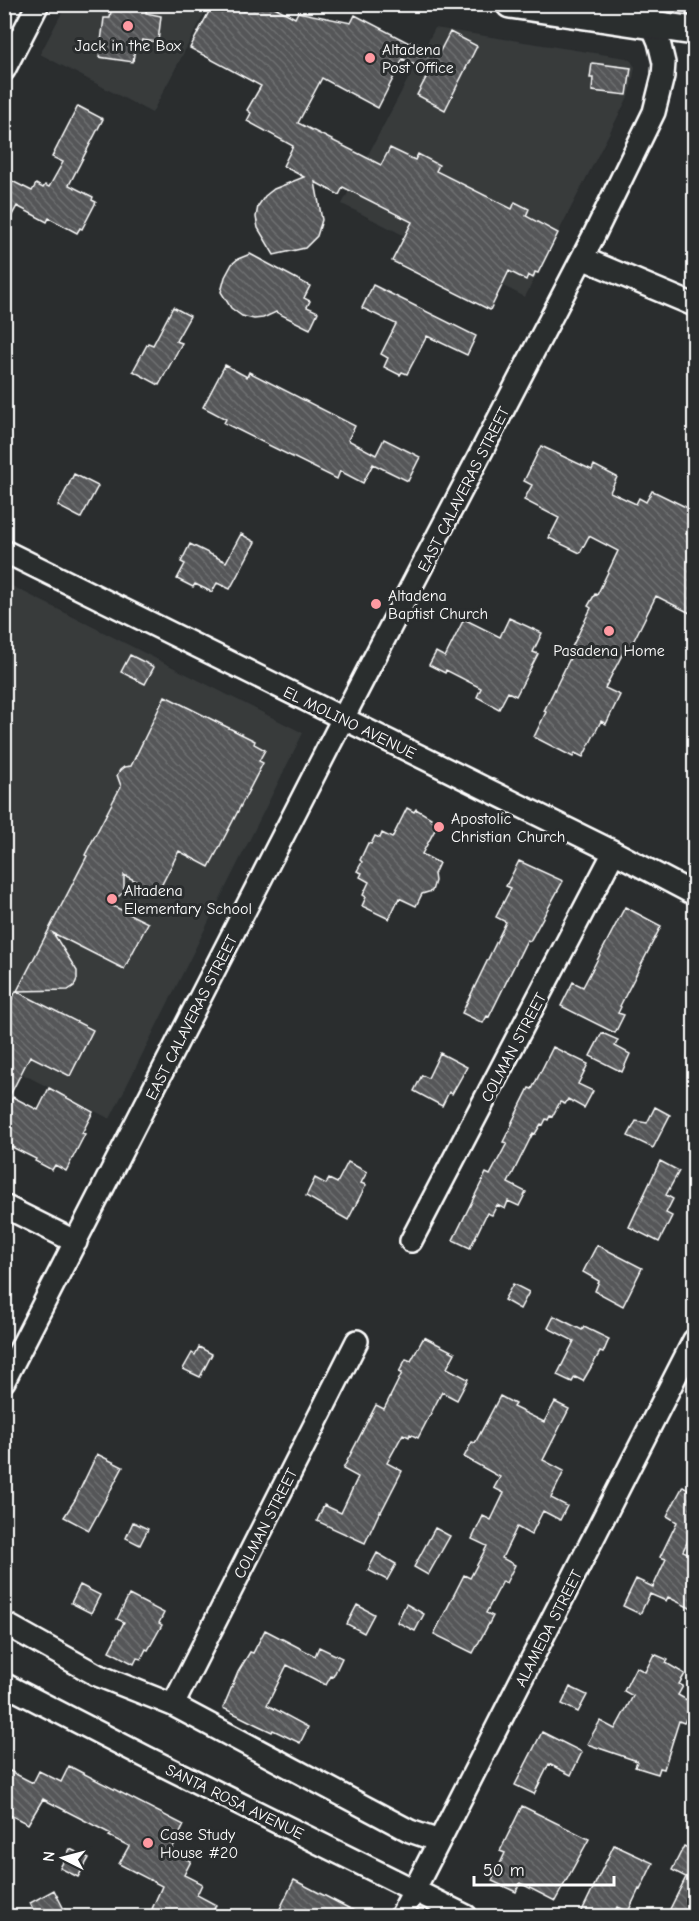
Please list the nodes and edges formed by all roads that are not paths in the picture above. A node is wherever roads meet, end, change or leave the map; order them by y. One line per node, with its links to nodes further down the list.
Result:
1 (38, 4): 5 (street)
2 (510, 4): 3 (main road)
3 (647, 15): 4 (main road); 6 (street, EAST CALAVERAS STREET)
4 (694, 31)
5 (4, 70)
6 (582, 258): 7 (street); 9 (street, EAST CALAVERAS STREET)
7 (694, 305)
8 (4, 550): 9 (street, EL MOLINO AVENUE)
9 (343, 719): 10 (street, EL MOLINO AVENUE); 14 (street, EAST CALAVERAS STREET)
10 (614, 852): 11 (street, EL MOLINO AVENUE); 13 (street, COLMAN STREET)
11 (694, 894)
12 (4, 1206): 14 (street)
13 (411, 1241)
14 (76, 1242): 17 (street, EAST CALAVERAS STREET)
15 (694, 1340): 21 (street, ALAMEDA STREET)
16 (357, 1341): 20 (street, COLMAN STREET)
17 (4, 1381)
18 (4, 1623): 20 (street)
19 (4, 1684): 22 (street, SANTA ROSA AVENUE)
20 (173, 1705): 21 (street)
21 (439, 1841): 22 (street, ALAMEDA STREET)
22 (414, 1890): 23 (street, ALAMEDA STREET); 24 (street, SANTA ROSA AVENUE)
23 (401, 1917)
24 (466, 1917)

